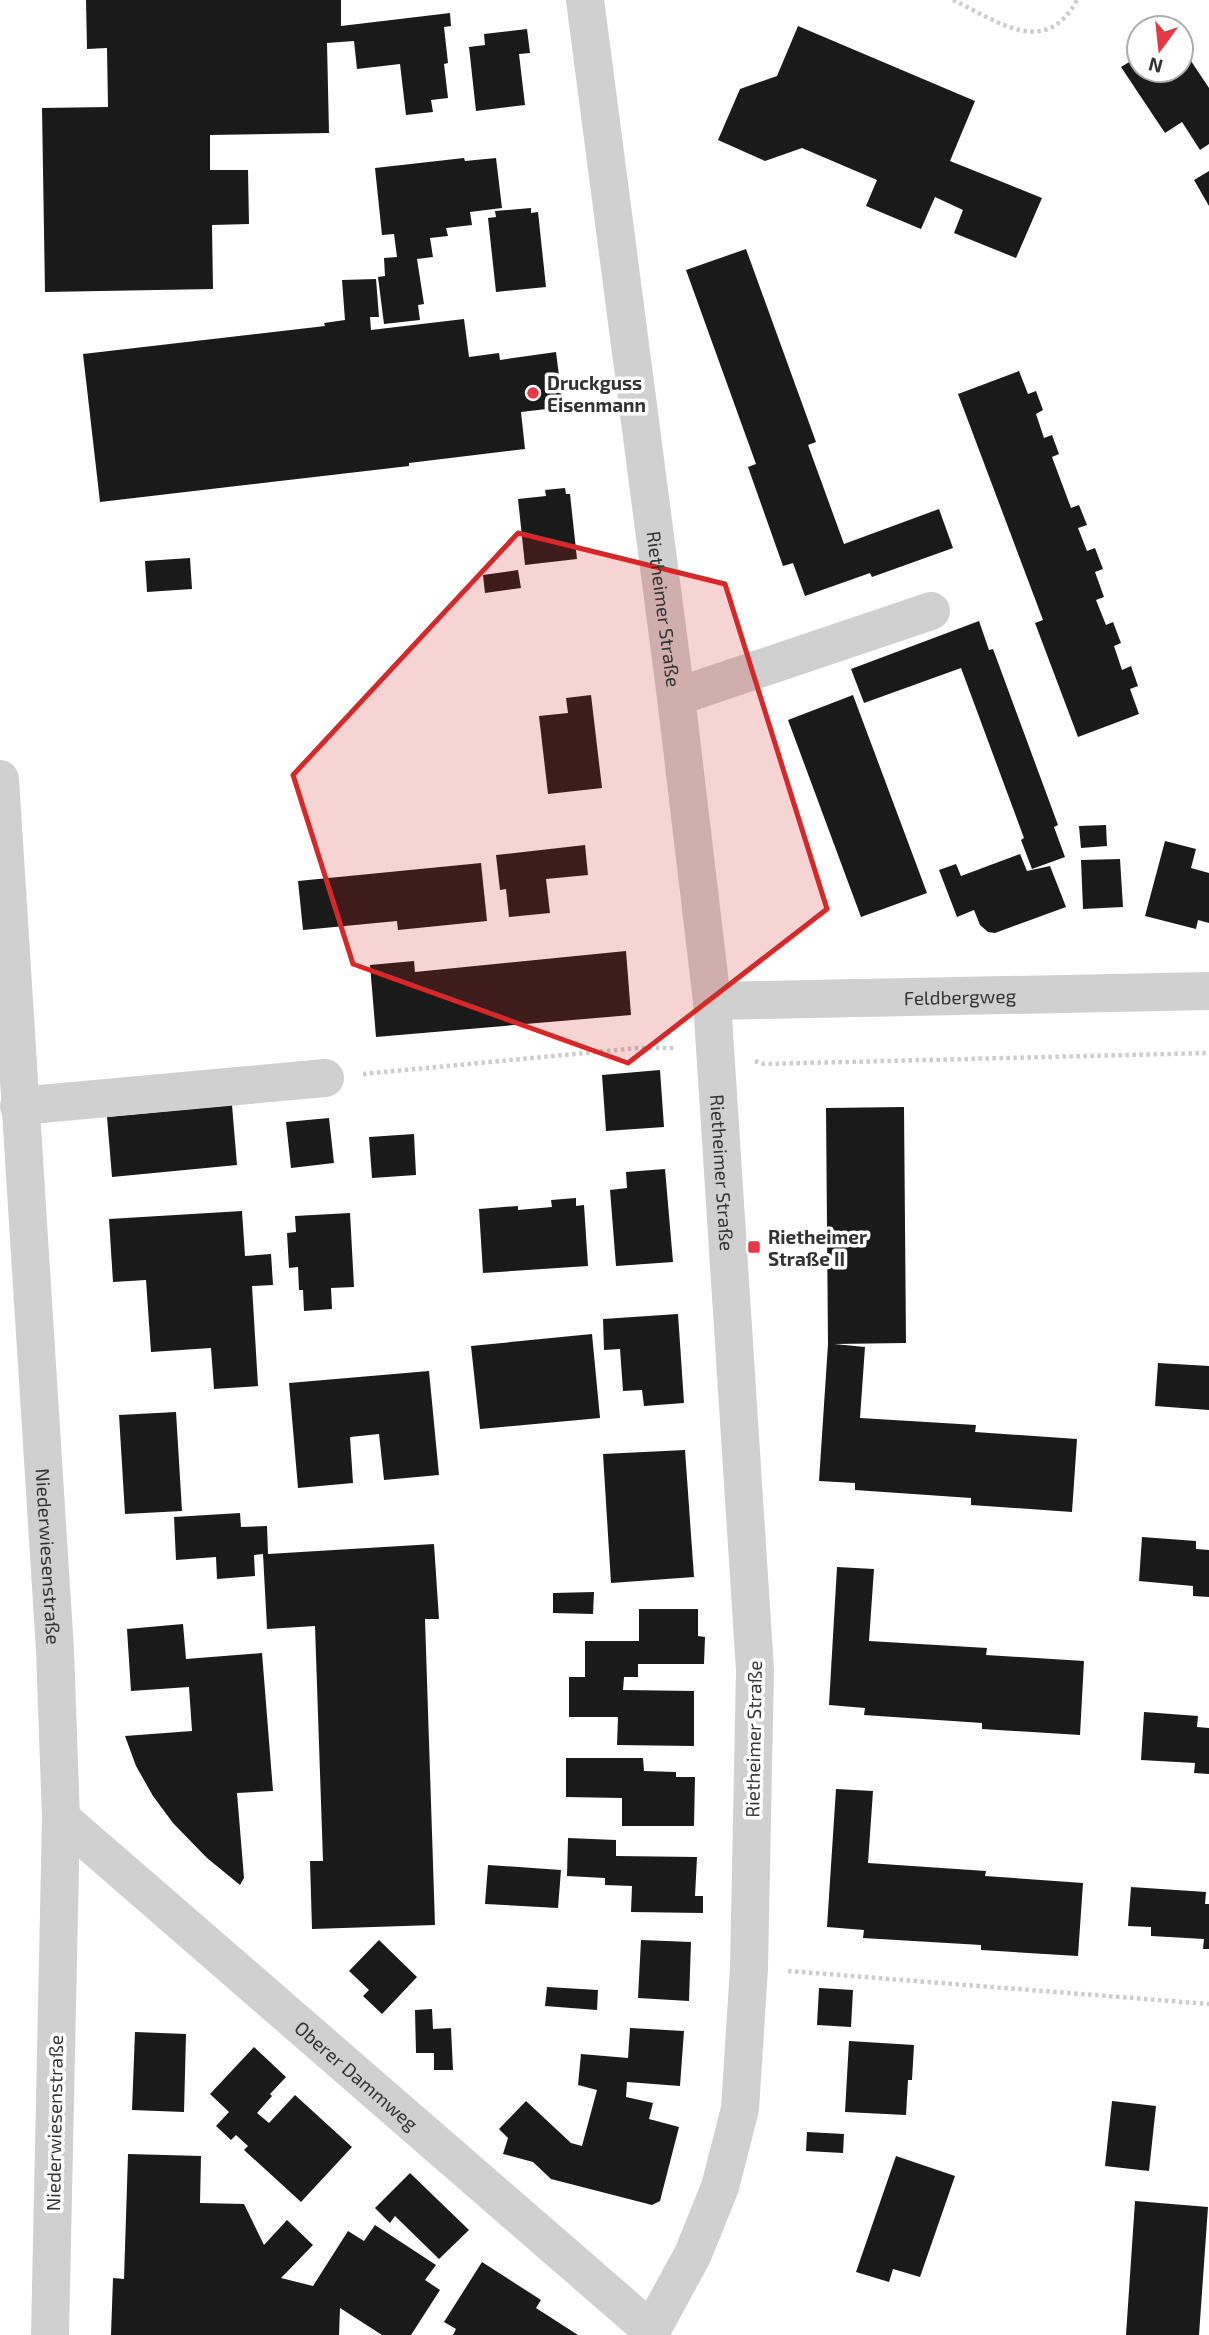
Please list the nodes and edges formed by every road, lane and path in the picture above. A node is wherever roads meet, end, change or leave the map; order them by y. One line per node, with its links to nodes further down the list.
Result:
1 (585, 0): 5 (street, Rietheimer Straße)
2 (953, 0): 3 (path)
3 (1077, 0)
4 (931, 611): 5 (street)
5 (676, 697): 8 (street, Rietheimer Straße)
6 (0, 779): 12 (street, Niederwiesenstraße)
7 (1209, 991): 8 (street, Feldbergweg)
8 (712, 1001): 9 (street, Rietheimer Straße)
9 (716, 1048): 10 (path); 11 (path); 15 (street, Rietheimer Straße)
10 (1209, 1053)
11 (325, 1078): 12 (street)
12 (19, 1105): 13 (street, Niederwiesenstraße)
13 (12, 1152): 14 (street, Niederwiesenstraße)
14 (61, 1818): 17 (street, Oberer Dammweg); 18 (street, Niederwiesenstraße)
15 (749, 1968): 16 (path); 17 (street, Rietheimer Straße)
16 (1209, 2004)
17 (651, 2333)
18 (50, 2335)

